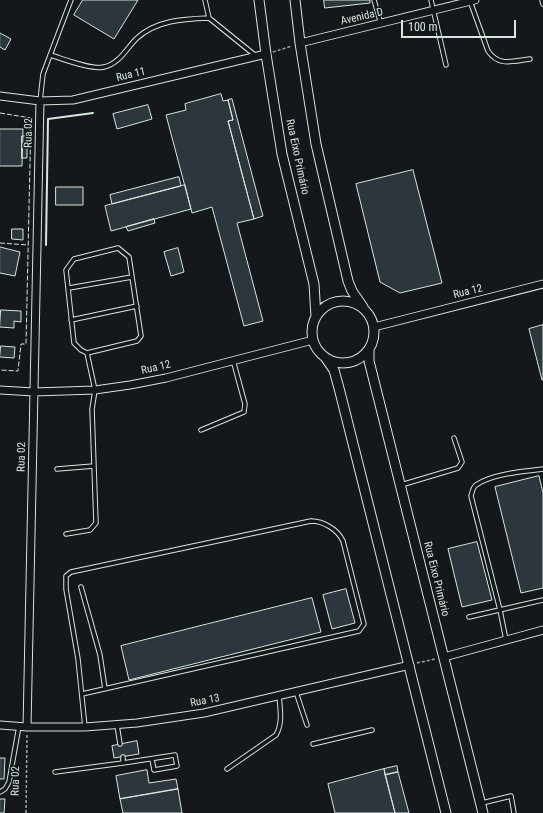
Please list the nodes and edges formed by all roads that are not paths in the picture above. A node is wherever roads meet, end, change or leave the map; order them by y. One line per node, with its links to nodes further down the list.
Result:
1 (71, 0): 15 (lane)
2 (205, 0): 11 (lane)
3 (260, 0): 14 (street, Rua Eixo Primário)
4 (295, 0): 13 (street, Rua Eixo Primário)
5 (374, 0): 12 (lane)
6 (431, 0): 10 (lane)
7 (542, 0): 9 (lane)
8 (473, 1): 10 (street, Avenida D); 17 (lane)
9 (543, 4)
10 (433, 11): 12 (street, Avenida D); 18 (lane)
11 (209, 18): 15 (lane); 16 (lane)
12 (381, 24): 13 (street, Avenida D)
13 (300, 43): 25 (street, Rua Eixo Primário)
14 (266, 54): 16 (street, Rua 11); 26 (street, Rua Eixo Primário)
15 (50, 55): 20 (lane)
16 (256, 56): 20 (street, Rua 11)
17 (530, 59)
18 (446, 65)
19 (0, 96): 20 (street, Rua 11)
20 (40, 101): 36 (street, Rua 02)
21 (132, 277): 23 (lane); 23 (lane); 24 (lane)
22 (543, 284): 28 (street, Rua 12)
23 (69, 288): 27 (lane)
24 (137, 306): 27 (lane); 31 (lane)
25 (363, 307): 26 (street); 28 (street)
26 (316, 317): 29 (street)
27 (71, 320): 31 (lane)
28 (374, 327): 30 (street)
29 (313, 340): 32 (street); 33 (street, Rua 12)
30 (369, 350): 32 (street); 42 (street, Rua Eixo Primário)
31 (87, 353): 35 (lane)
32 (325, 357): 51 (street)
33 (233, 359): 35 (street, Rua 12); 37 (lane)
34 (0, 390): 36 (street, Rua 12)
35 (95, 390): 36 (street, Rua 12); 39 (lane)
36 (34, 392): 60 (street, Rua 02)
37 (201, 430)
38 (454, 438): 42 (lane)
39 (94, 466): 41 (lane); 43 (lane)
40 (543, 468): 46 (lane)
41 (57, 469)
42 (400, 486): 50 (street, Rua Eixo Primário)
43 (66, 534)
44 (82, 587): 52 (lane)
45 (543, 600): 46 (lane)
46 (500, 610): 47 (lane); 49 (lane)
47 (469, 617)
48 (543, 630): 49 (street)
49 (506, 640): 50 (street)
50 (444, 657): 71 (street, Rua Eixo Primário)
51 (410, 665): 53 (street, Rua 13); 72 (street)
52 (105, 689): 54 (lane); 54 (lane)
53 (296, 690): 55 (street, Rua 13); 58 (lane)
54 (82, 694): 61 (lane)
55 (279, 695): 57 (street, Rua 13); 68 (lane)
56 (0, 725): 59 (street, Rua 13)
57 (117, 725): 61 (street, Rua 13); 63 (lane)
58 (307, 725)
59 (19, 726): 60 (street, Rua 13); 70 (lane)
60 (27, 727): 61 (street, Rua 13)
61 (85, 727)
62 (372, 730): 64 (lane)
63 (120, 744)
64 (313, 744)
65 (123, 757): 67 (lane)
66 (152, 759): 66 (lane); 67 (lane)
67 (123, 763): 69 (lane)
68 (227, 769)
69 (55, 772)
70 (0, 792)
71 (480, 803): 73 (street, Rua Eixo Primário); 74 (lane)
72 (446, 813)
73 (483, 813)
74 (514, 813)

